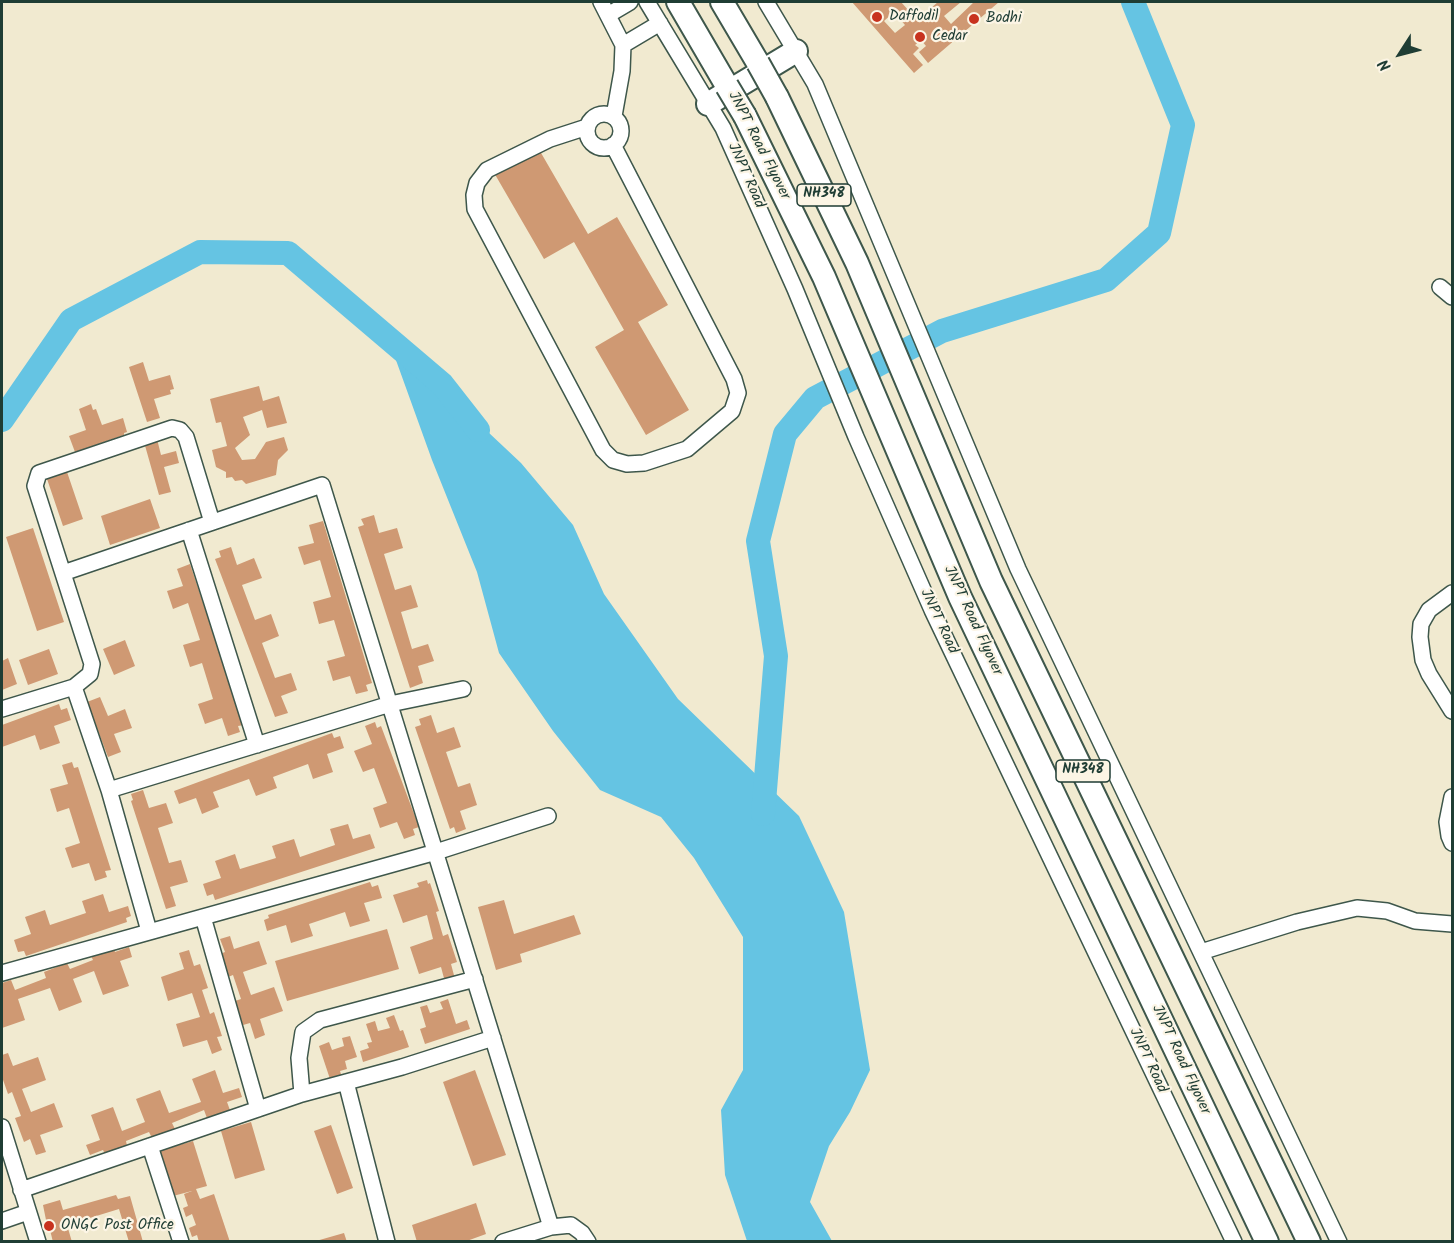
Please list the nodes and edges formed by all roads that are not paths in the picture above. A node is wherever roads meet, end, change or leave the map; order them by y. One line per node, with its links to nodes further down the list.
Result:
1 (630, 2): 6 (street)
2 (647, 2): 7 (street, JNPT Road)
3 (678, 2): 53 (highway, JNPT Road Flyover / NH348, bridge)
4 (722, 2): 54 (highway, NH348, bridge)
5 (766, 2): 9 (street)
6 (605, 8): 8 (street)
7 (660, 23): 8 (street); 10 (street, JNPT Road)
8 (623, 45): 11 (street)
9 (796, 51): 10 (highway); 34 (street)
10 (708, 104): 52 (street, JNPT Road)
11 (614, 116): 12 (street); 13 (street)
12 (587, 127): 13 (street); 13 (street)
13 (613, 146)
14 (1440, 287): 15 (street)
15 (1452, 297)
16 (212, 522): 17 (street); 18 (street); 22 (street)
17 (189, 530): 18 (street); 25 (street)
18 (63, 573): 20 (street)
19 (1452, 593): 24 (street)
20 (75, 687): 23 (street); 26 (street)
21 (463, 689): 22 (street)
22 (390, 704): 25 (street); 30 (street)
23 (2, 709)
24 (1452, 711)
25 (257, 745): 26 (street)
26 (109, 790): 33 (street)
27 (1452, 798): 29 (street)
28 (548, 816): 30 (street)
29 (1452, 843)
30 (436, 852): 31 (street); 36 (street)
31 (203, 917): 33 (street); 40 (street)
32 (1452, 924): 34 (street)
33 (149, 932): 35 (street)
34 (1201, 952): 55 (street)
35 (2, 973)
36 (475, 978): 37 (street); 39 (street)
37 (493, 1038): 38 (street); 46 (street)
38 (346, 1082): 39 (street); 49 (street)
39 (302, 1094): 40 (street)
40 (258, 1109): 42 (street)
41 (2, 1127): 43 (street)
42 (150, 1146): 43 (street); 48 (street)
43 (21, 1190): 44 (street)
44 (28, 1212): 45 (street); 47 (street)
45 (2, 1221)
46 (551, 1227): 50 (street); 51 (street)
47 (38, 1242)
48 (181, 1242)
49 (387, 1242)
50 (503, 1242)
51 (588, 1242)
52 (1234, 1242)
53 (1267, 1242)
54 (1310, 1242)
55 (1339, 1242)

